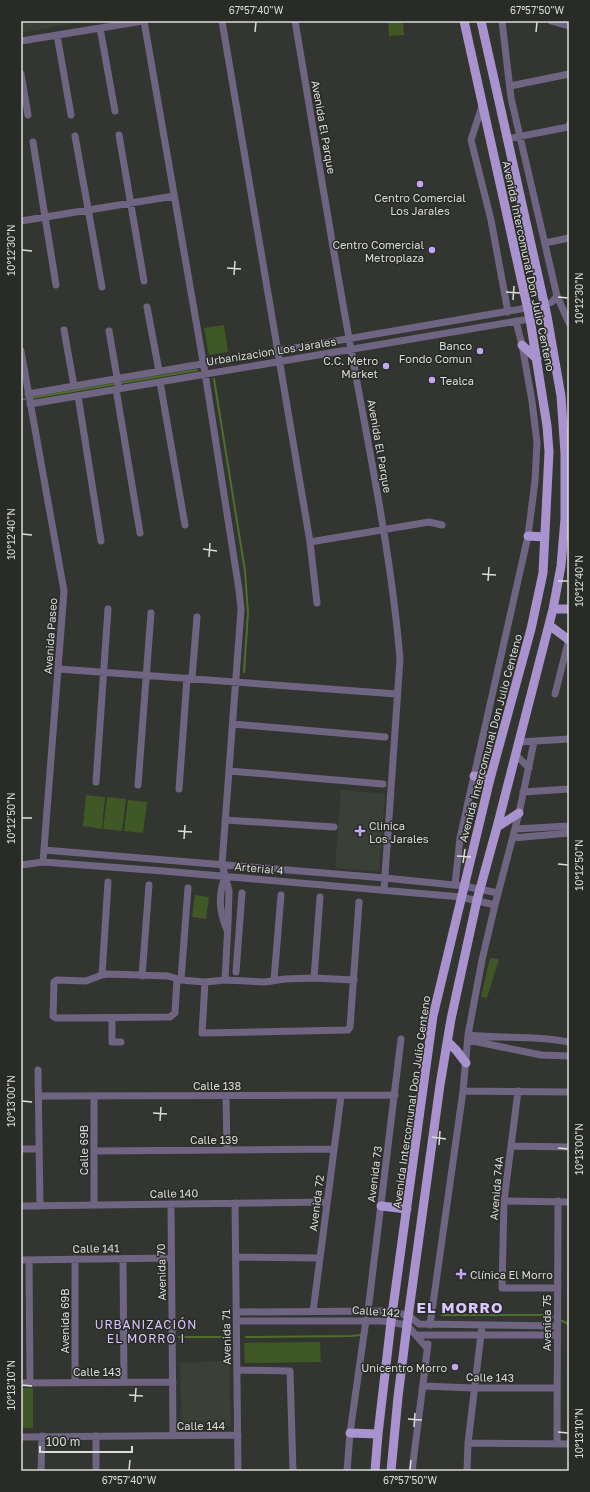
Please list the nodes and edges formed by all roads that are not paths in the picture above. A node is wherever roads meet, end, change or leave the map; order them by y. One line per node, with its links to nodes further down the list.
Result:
1 (144, 21): 9 (street); 25 (street)
2 (222, 21): 50 (street)
3 (295, 21): 46 (street, Avenida El Parque)
4 (464, 21): 15 (main road, Avenida Intercomunal Don Julio Centeno)
5 (481, 21): 23 (main road, Avenida Intercomunal Don Julio Centeno)
6 (504, 21): 14 (street, Avenida Intercomunal Don Julio Centeno)
7 (551, 21): 8 (street)
8 (569, 26)
9 (100, 28): 10 (street); 16 (street)
10 (57, 36): 11 (street); 18 (street)
11 (21, 41)
12 (21, 74): 17 (street)
13 (569, 74): 14 (street)
14 (510, 86): 22 (street, Avenida Intercomunal Don Julio Centeno)
15 (482, 106): 38 (main road, Avenida Intercomunal Don Julio Centeno); 39 (street, Avenida Intercomunal Don Julio Centeno)
16 (115, 111)
17 (28, 115)
18 (71, 115)
19 (569, 127): 22 (street)
20 (119, 135): 26 (street)
21 (75, 136): 27 (street)
22 (520, 137): 23 (street); 31 (street, Avenida Intercomunal Don Julio Centeno)
23 (507, 139): 36 (main road, Avenida Intercomunal Don Julio Centeno)
24 (32, 142): 28 (street)
25 (174, 196): 26 (street); 53 (street)
26 (131, 203): 27 (street); 32 (street)
27 (88, 210): 28 (street); 34 (street)
28 (45, 217): 29 (street); 33 (street)
29 (21, 221)
30 (569, 238): 31 (street)
31 (545, 243): 35 (street, Avenida Intercomunal Don Julio Centeno)
32 (144, 281)
33 (56, 285)
34 (102, 287)
35 (557, 296): 36 (street); 43 (street, Avenida Intercomunal Don Julio Centeno)
36 (544, 305): 38 (street, Urbanizacion Los Jarales); 40 (main road, Avenida Intercomunal Don Julio Centeno)
37 (147, 307): 54 (street)
38 (528, 308): 39 (street, Urbanizacion Los Jarales); 41 (main road, Avenida Intercomunal Don Julio Centeno)
39 (508, 312): 46 (street, Urbanizacion Los Jarales)
40 (547, 316): 41 (street, Urbanizacion Los Jarales); 61 (main road, Avenida Intercomunal Don Julio Centeno)
41 (530, 319): 42 (street, Urbanizacion Los Jarales); 51 (main road, Avenida Intercomunal Don Julio Centeno)
42 (516, 321): 47 (street, Avenida Intercomunal Don Julio Centeno); 48 (street, Urbanizacion Los Jarales)
43 (569, 323)
44 (64, 330): 58 (street)
45 (109, 331): 57 (street)
46 (349, 339): 48 (street, Avenida El Parque); 50 (street, Urbanizacion Los Jarales)
47 (522, 345): 51 (main road); 66 (street, Avenida Intercomunal Don Julio Centeno)
48 (351, 349): 52 (street, Urbanizacion Los Jarales); 64 (street, Avenida El Parque)
49 (21, 351): 60 (street, Avenida Paseo)
50 (279, 351): 52 (street); 53 (street, Urbanizacion Los Jarales)
51 (537, 359): 67 (main road, Avenida Intercomunal Don Julio Centeno)
52 (280, 361): 55 (street, Urbanizacion Los Jarales); 69 (street)
53 (203, 363): 54 (street, Urbanizacion Los Jarales); 55 (street)
54 (159, 371): 57 (street, Urbanizacion Los Jarales)
55 (205, 373): 56 (street, Urbanizacion Los Jarales); 82 (street)
56 (160, 382): 57 (street, Urbanizacion Los Jarales); 62 (street)
57 (118, 385): 58 (street, Urbanizacion Los Jarales); 59 (street, Urbanizacion Los Jarales); 65 (street)
58 (74, 386): 60 (street, Urbanizacion Los Jarales)
59 (78, 396): 60 (street, Urbanizacion Los Jarales); 68 (street)
60 (29, 399): 78 (street, Avenida Paseo)
61 (567, 454): 72 (main road, Avenida Intercomunal Don Julio Centeno)
62 (185, 525)
63 (442, 525): 64 (street)
64 (383, 529): 69 (street); 83 (street, Avenida El Parque)
65 (140, 533)
66 (528, 536): 67 (main road); 93 (street, Avenida Intercomunal Don Julio Centeno)
67 (545, 537): 94 (main road, Avenida Intercomunal Don Julio Centeno)
68 (101, 540)
69 (310, 542): 70 (street)
70 (317, 603)
71 (108, 609): 79 (street)
72 (553, 609): 73 (main road); 76 (main road, Avenida Intercomunal Don Julio Centeno)
73 (569, 610)
74 (151, 613): 80 (street)
75 (196, 617): 81 (street)
76 (549, 625): 77 (main road); 88 (main road, Avenida Intercomunal Don Julio Centeno)
77 (569, 639): 84 (street)
78 (59, 669): 79 (street); 109 (street, Avenida Paseo)
79 (104, 672): 80 (street); 95 (street)
80 (146, 675): 81 (street); 97 (street)
81 (189, 678): 82 (street); 98 (street)
82 (236, 682): 83 (street); 85 (street)
83 (397, 694): 114 (street, Avenida El Parque)
84 (555, 694)
85 (233, 724): 86 (street); 92 (street)
86 (385, 737)
87 (569, 739): 89 (street)
88 (519, 742): 89 (street); 90 (main road, Avenida Intercomunal Don Julio Centeno)
89 (534, 742): 91 (street)
90 (516, 756): 91 (street); 105 (main road, Avenida Intercomunal Don Julio Centeno)
91 (529, 768): 100 (street)
92 (229, 771): 96 (street); 102 (street)
93 (474, 776): 94 (main road); 117 (street, Avenida Intercomunal Don Julio Centeno)
94 (490, 779): 117 (main road, Avenida Intercomunal Don Julio Centeno)
95 (96, 782)
96 (384, 784)
97 (138, 785)
98 (179, 789)
99 (569, 789): 100 (street)
100 (523, 792): 101 (street)
101 (519, 813): 105 (main road); 106 (street)
102 (225, 820): 104 (street); 111 (street)
103 (569, 826): 106 (street)
104 (334, 827)
105 (497, 827): 119 (main road, Avenida Intercomunal Don Julio Centeno)
106 (515, 829): 108 (street)
107 (569, 833): 108 (street)
108 (513, 838): 122 (street)
109 (44, 850): 110 (street); 111 (street, Arterial 4)
110 (43, 862): 112 (street, Arterial 4); 113 (street, Arterial 4)
111 (222, 864): 113 (street); 114 (street, Arterial 4)
112 (21, 865)
113 (225, 876): 120 (street, Arterial 4); 129 (street)
114 (385, 878): 117 (street, Arterial 4); 120 (street, Avenida El Parque)
115 (108, 882): 132 (street)
116 (149, 885): 133 (street)
117 (460, 886): 119 (street, Arterial 4); 125 (main road, Avenida Intercomunal Don Julio Centeno)
118 (188, 888): 135 (street)
119 (480, 889): 122 (street, Arterial 4); 126 (main road, Avenida Intercomunal Don Julio Centeno)
120 (384, 890): 125 (street, Arterial 4)
121 (242, 893): 130 (street)
122 (498, 893): 128 (street)
123 (281, 895): 137 (street)
124 (320, 897): 134 (street)
125 (461, 897): 126 (street, Arterial 4); 174 (main road, Avenida Intercomunal Don Julio Centeno)
126 (477, 900): 128 (street, Arterial 4); 144 (main road, Avenida Intercomunal Don Julio Centeno)
127 (359, 902): 138 (street)
128 (495, 904): 141 (street)
129 (226, 947): 130 (street); 136 (street)
130 (238, 948): 131 (street)
131 (236, 972)
132 (102, 975): 133 (street); 140 (street)
133 (142, 976): 135 (street)
134 (314, 978): 137 (street); 138 (street)
135 (179, 979): 139 (street); 140 (street)
136 (225, 980): 137 (street); 139 (street)
137 (274, 980)
138 (354, 980): 139 (street)
139 (204, 982)
140 (112, 1018): 143 (street)
141 (468, 1038): 145 (street); 146 (street); 147 (street)
142 (401, 1039): 156 (street, Avenida 73)
143 (121, 1042)
144 (448, 1042): 147 (main road); 188 (main road, Avenida Intercomunal Don Julio Centeno)
145 (569, 1042)
146 (569, 1056)
147 (466, 1063): 149 (street)
148 (38, 1070): 152 (street)
149 (463, 1091): 150 (street); 191 (street)
150 (518, 1091): 151 (street); 157 (street, Avenida 74A)
151 (569, 1092)
152 (38, 1096): 153 (street, Calle 138); 160 (street)
153 (94, 1096): 154 (street, Calle 138); 162 (street, Calle 69B)
154 (226, 1096): 155 (street, Calle 138); 163 (street)
155 (341, 1096): 156 (street, Calle 138); 161 (street, Avenida 72)
156 (395, 1096): 173 (street, Avenida 73)
157 (511, 1146): 158 (street); 164 (street, Avenida 74A)
158 (569, 1147)
159 (21, 1149): 160 (street)
160 (40, 1149): 172 (street)
161 (334, 1149): 163 (street, Calle 139); 165 (street, Avenida 72)
162 (94, 1150): 163 (street, Calle 139); 170 (street, Calle 69B)
163 (227, 1150)
164 (504, 1201): 166 (street); 182 (street, Avenida 74A)
165 (327, 1202): 168 (street, Calle 140); 177 (street, Avenida 72)
166 (558, 1202): 167 (street); 182 (street, Avenida 75)
167 (569, 1202)
168 (235, 1203): 169 (street, Calle 140); 176 (street, Avenida 71)
169 (171, 1204): 170 (street, Calle 140); 175 (street, Avenida 70)
170 (94, 1205): 172 (street, Calle 140)
171 (21, 1206): 172 (street, Calle 140)
172 (40, 1206)
173 (381, 1206): 174 (main road); 183 (street, Avenida 73)
174 (407, 1209): 186 (main road, Avenida Intercomunal Don Julio Centeno)
175 (171, 1258): 179 (street, Calle 141); 201 (street, Avenida 70)
176 (236, 1258): 177 (street); 184 (street, Avenida 71)
177 (320, 1258): 185 (street, Avenida 72)
178 (75, 1259): 179 (street, Calle 141); 181 (street, Calle 141); 199 (street, Avenida 69B)
179 (123, 1259): 200 (street)
180 (21, 1260): 181 (street, Calle 141)
181 (29, 1260): 203 (street)
182 (558, 1288): 190 (street, Avenida 75)
183 (368, 1311): 185 (street, Calle 142); 186 (street, Calle 142)
184 (237, 1312): 185 (street, Calle 142); 189 (street, Avenida 71)
185 (313, 1312)
186 (392, 1317): 187 (street, Calle 142); 188 (street, Calle 142); 208 (main road, Avenida Intercomunal Don Julio Centeno)
187 (366, 1320): 189 (street, Calle 142); 207 (street)
188 (407, 1320): 191 (street, Calle 142); 194 (street, Calle 142); 223 (main road, Avenida Intercomunal Don Julio Centeno)
189 (237, 1321): 198 (street, Avenida 71)
190 (558, 1322): 192 (street, Calle 142); 195 (street, Avenida 75)
191 (430, 1325): 192 (street, Calle 142)
192 (482, 1326): 193 (street)
193 (481, 1334): 195 (street); 196 (street); 205 (street)
194 (417, 1335): 196 (street); 197 (street, Calle 142)
195 (557, 1335): 206 (street, Avenida 75)
196 (429, 1336): 197 (street)
197 (427, 1348): 204 (street)
198 (237, 1370): 209 (street, Avenida 71); 220 (street)
199 (75, 1382): 200 (street, Calle 143); 203 (street, Calle 143)
200 (124, 1382): 201 (street, Calle 143)
201 (173, 1382): 213 (street, Avenida 70)
202 (21, 1383): 203 (street, Calle 143)
203 (30, 1383)
204 (422, 1386): 205 (street, Calle 143); 224 (street)
205 (474, 1388): 206 (street, Calle 143); 214 (street)
206 (557, 1388): 215 (street, Avenida 75)
207 (350, 1433): 208 (main road); 221 (street)
208 (378, 1434): 222 (main road, Avenida Intercomunal Don Julio Centeno)
209 (238, 1435): 213 (street, Calle 144); 219 (street, Avenida 71)
210 (21, 1436): 211 (street, Calle 144)
211 (42, 1436): 212 (street, Calle 144); 217 (street)
212 (96, 1436): 213 (street, Calle 144); 218 (street)
213 (173, 1436)
214 (468, 1443): 215 (street); 225 (street)
215 (556, 1444): 216 (street)
216 (569, 1444)
217 (42, 1471)
218 (96, 1471)
219 (238, 1471)
220 (293, 1471)
221 (347, 1471)
222 (375, 1471)
223 (391, 1471)
224 (412, 1471)
225 (467, 1471)

